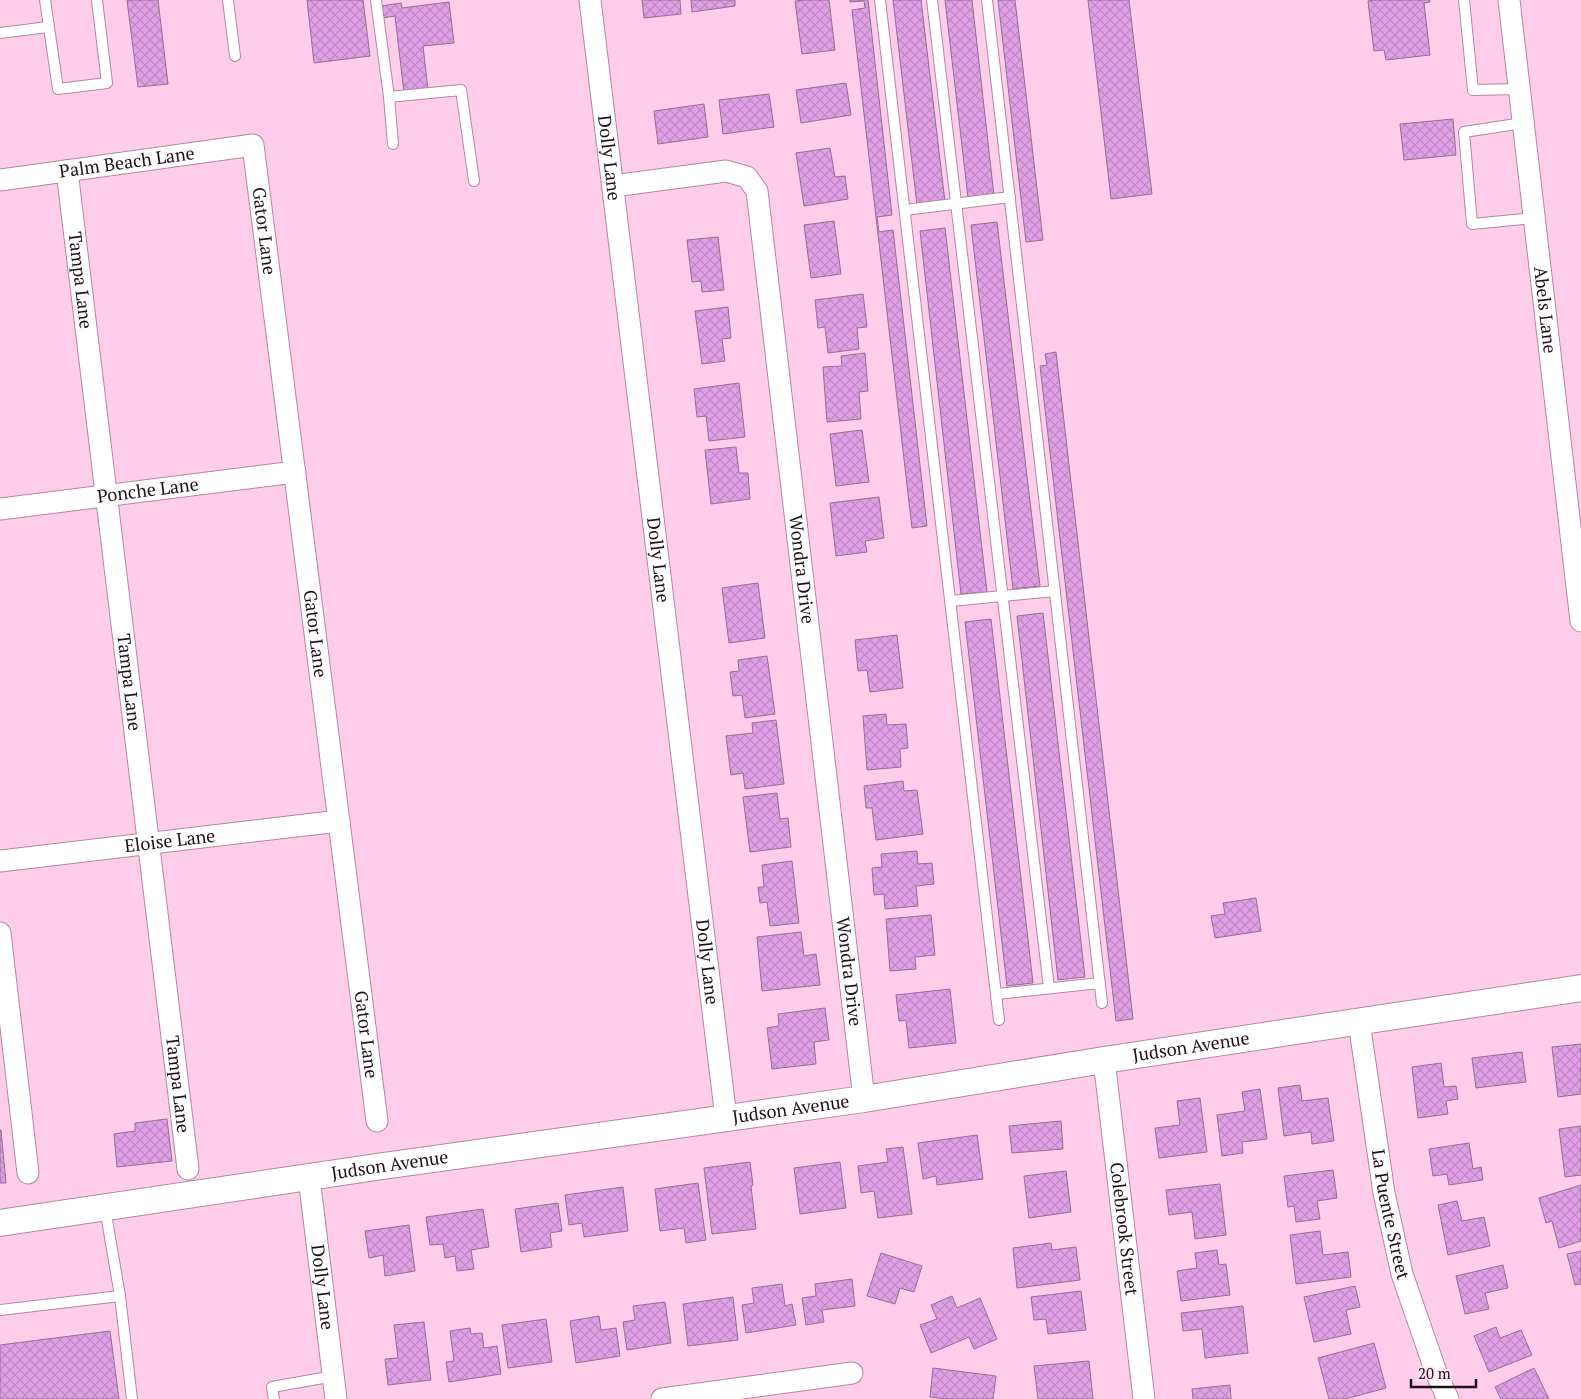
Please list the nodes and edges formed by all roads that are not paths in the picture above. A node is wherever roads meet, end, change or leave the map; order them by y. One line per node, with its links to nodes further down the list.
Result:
1 (45, 0): 11 (lane)
2 (97, 0): 11 (lane)
3 (228, 0): 13 (lane)
4 (376, 0): 15 (lane)
5 (590, 0): 22 (street, Dolly Lane)
6 (880, 0): 25 (lane)
7 (932, 0): 24 (lane)
8 (987, 0): 23 (lane)
9 (1464, 0): 14 (lane)
10 (1509, 0): 14 (street, Abels Lane)
11 (48, 27): 12 (lane)
12 (0, 33)
13 (235, 56)
14 (1519, 89): 16 (street, Abels Lane)
15 (388, 97): 17 (lane); 21 (lane)
16 (1523, 123): 26 (street, Abels Lane); 26 (lane)
17 (393, 144)
18 (253, 146): 19 (street, Palm Beach Lane); 27 (street, Gator Lane)
19 (67, 171): 20 (street, Palm Beach Lane); 28 (street, Tampa Lane)
20 (0, 180)
21 (474, 182)
22 (613, 186): 46 (street, Wondra Drive); 47 (street, Dolly Lane)
23 (1010, 197): 24 (lane); 30 (lane)
24 (956, 204): 25 (lane); 31 (lane)
25 (905, 210): 32 (lane)
26 (1534, 218): 33 (street, Abels Lane)
27 (295, 472): 28 (street, Ponche Lane); 34 (street, Gator Lane)
28 (106, 496): 29 (street, Ponche Lane); 35 (street, Tampa Lane)
29 (0, 510)
30 (1055, 591): 31 (lane); 38 (lane)
31 (1003, 596): 32 (lane); 39 (lane)
32 (951, 601): 41 (lane)
33 (1581, 621)
34 (339, 821): 35 (street, Eloise Lane); 48 (street, Gator Lane)
35 (149, 844): 36 (street, Eloise Lane); 51 (street, Tampa Lane)
36 (0, 861)
37 (0, 933): 49 (street)
38 (1100, 983): 39 (lane); 42 (lane)
39 (1049, 988): 41 (lane)
40 (1581, 988): 44 (street, Judson Avenue)
41 (996, 994): 43 (lane)
42 (1102, 1003)
43 (1000, 1020)
44 (1359, 1022): 45 (street, Judson Avenue); 63 (street, La Puente Street)
45 (1104, 1060): 46 (street, Judson Avenue); 62 (street, Colebrook Street)
46 (864, 1099): 47 (street, Judson Avenue)
47 (726, 1118): 50 (street, Judson Avenue)
48 (377, 1121)
49 (28, 1173)
50 (309, 1177): 51 (street, Judson Avenue); 57 (street, Dolly Lane)
51 (190, 1182): 52 (street, Judson Avenue)
52 (105, 1207): 53 (street, Judson Avenue); 54 (lane)
53 (0, 1223)
54 (120, 1296): 55 (lane); 58 (lane)
55 (0, 1310)
56 (852, 1373): 61 (street)
57 (334, 1376): 59 (lane); 60 (street, Dolly Lane)
58 (132, 1399)
59 (274, 1399)
60 (336, 1399)
61 (662, 1399)
62 (1144, 1399)
63 (1448, 1399)

